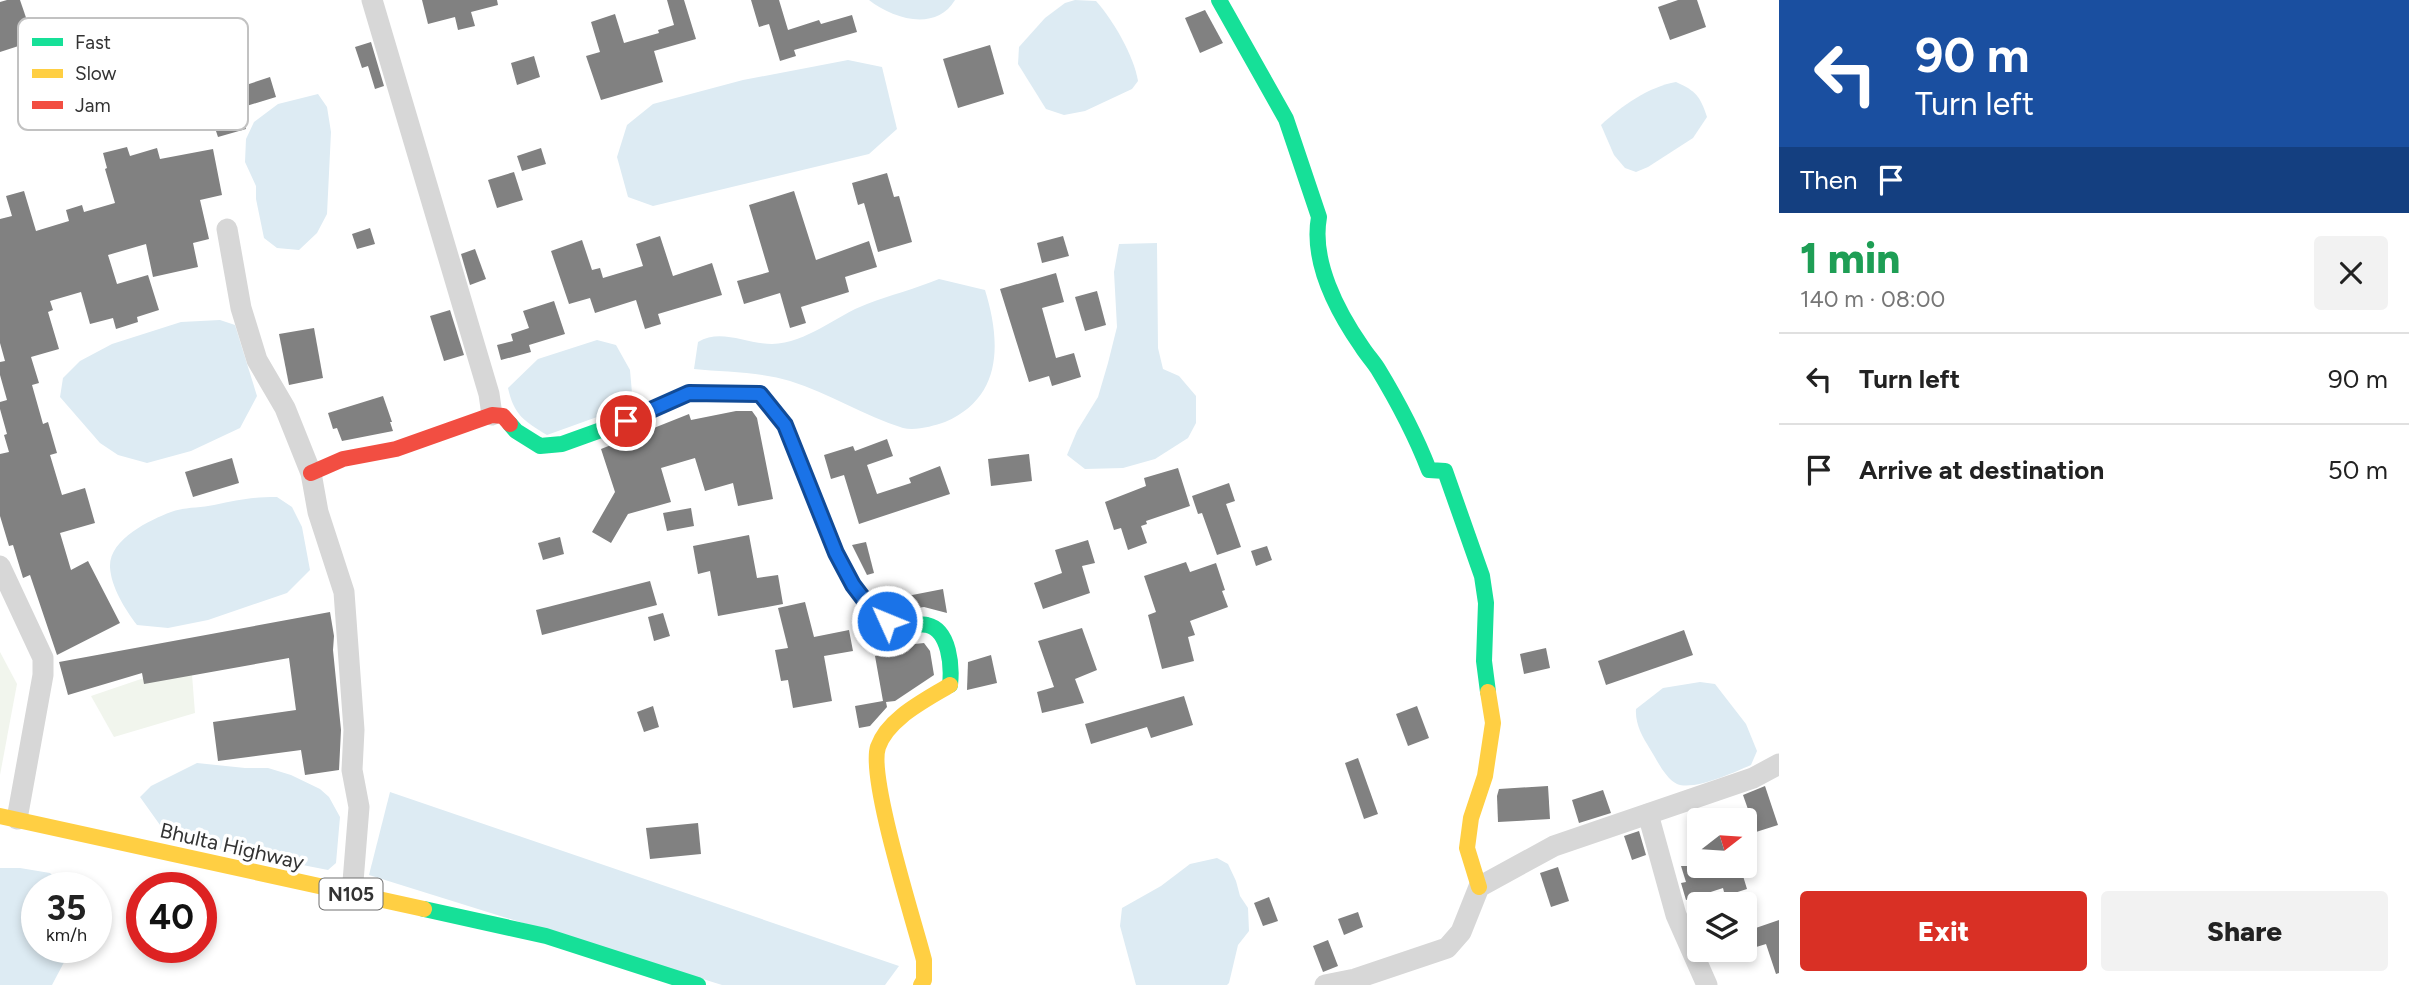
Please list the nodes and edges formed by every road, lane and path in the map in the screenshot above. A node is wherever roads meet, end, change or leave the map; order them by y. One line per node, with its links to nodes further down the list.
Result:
1 (372, 0): 4 (street)
2 (1220, 0): 10 (main road)
3 (227, 229): 5 (street)
4 (492, 415): 5 (main road); 13 (main road)
5 (311, 473): 11 (street)
6 (0, 566): 9 (street)
7 (1779, 764): 8 (street)
8 (1648, 814): 10 (street); 15 (street)
9 (8, 817): 11 (main road, Bhulta Highway / N105)
10 (1479, 887): 14 (street)
11 (352, 894): 12 (main road, Bhulta Highway / N105)
12 (698, 985)
13 (921, 985)
14 (1325, 985)
15 (1707, 985)

